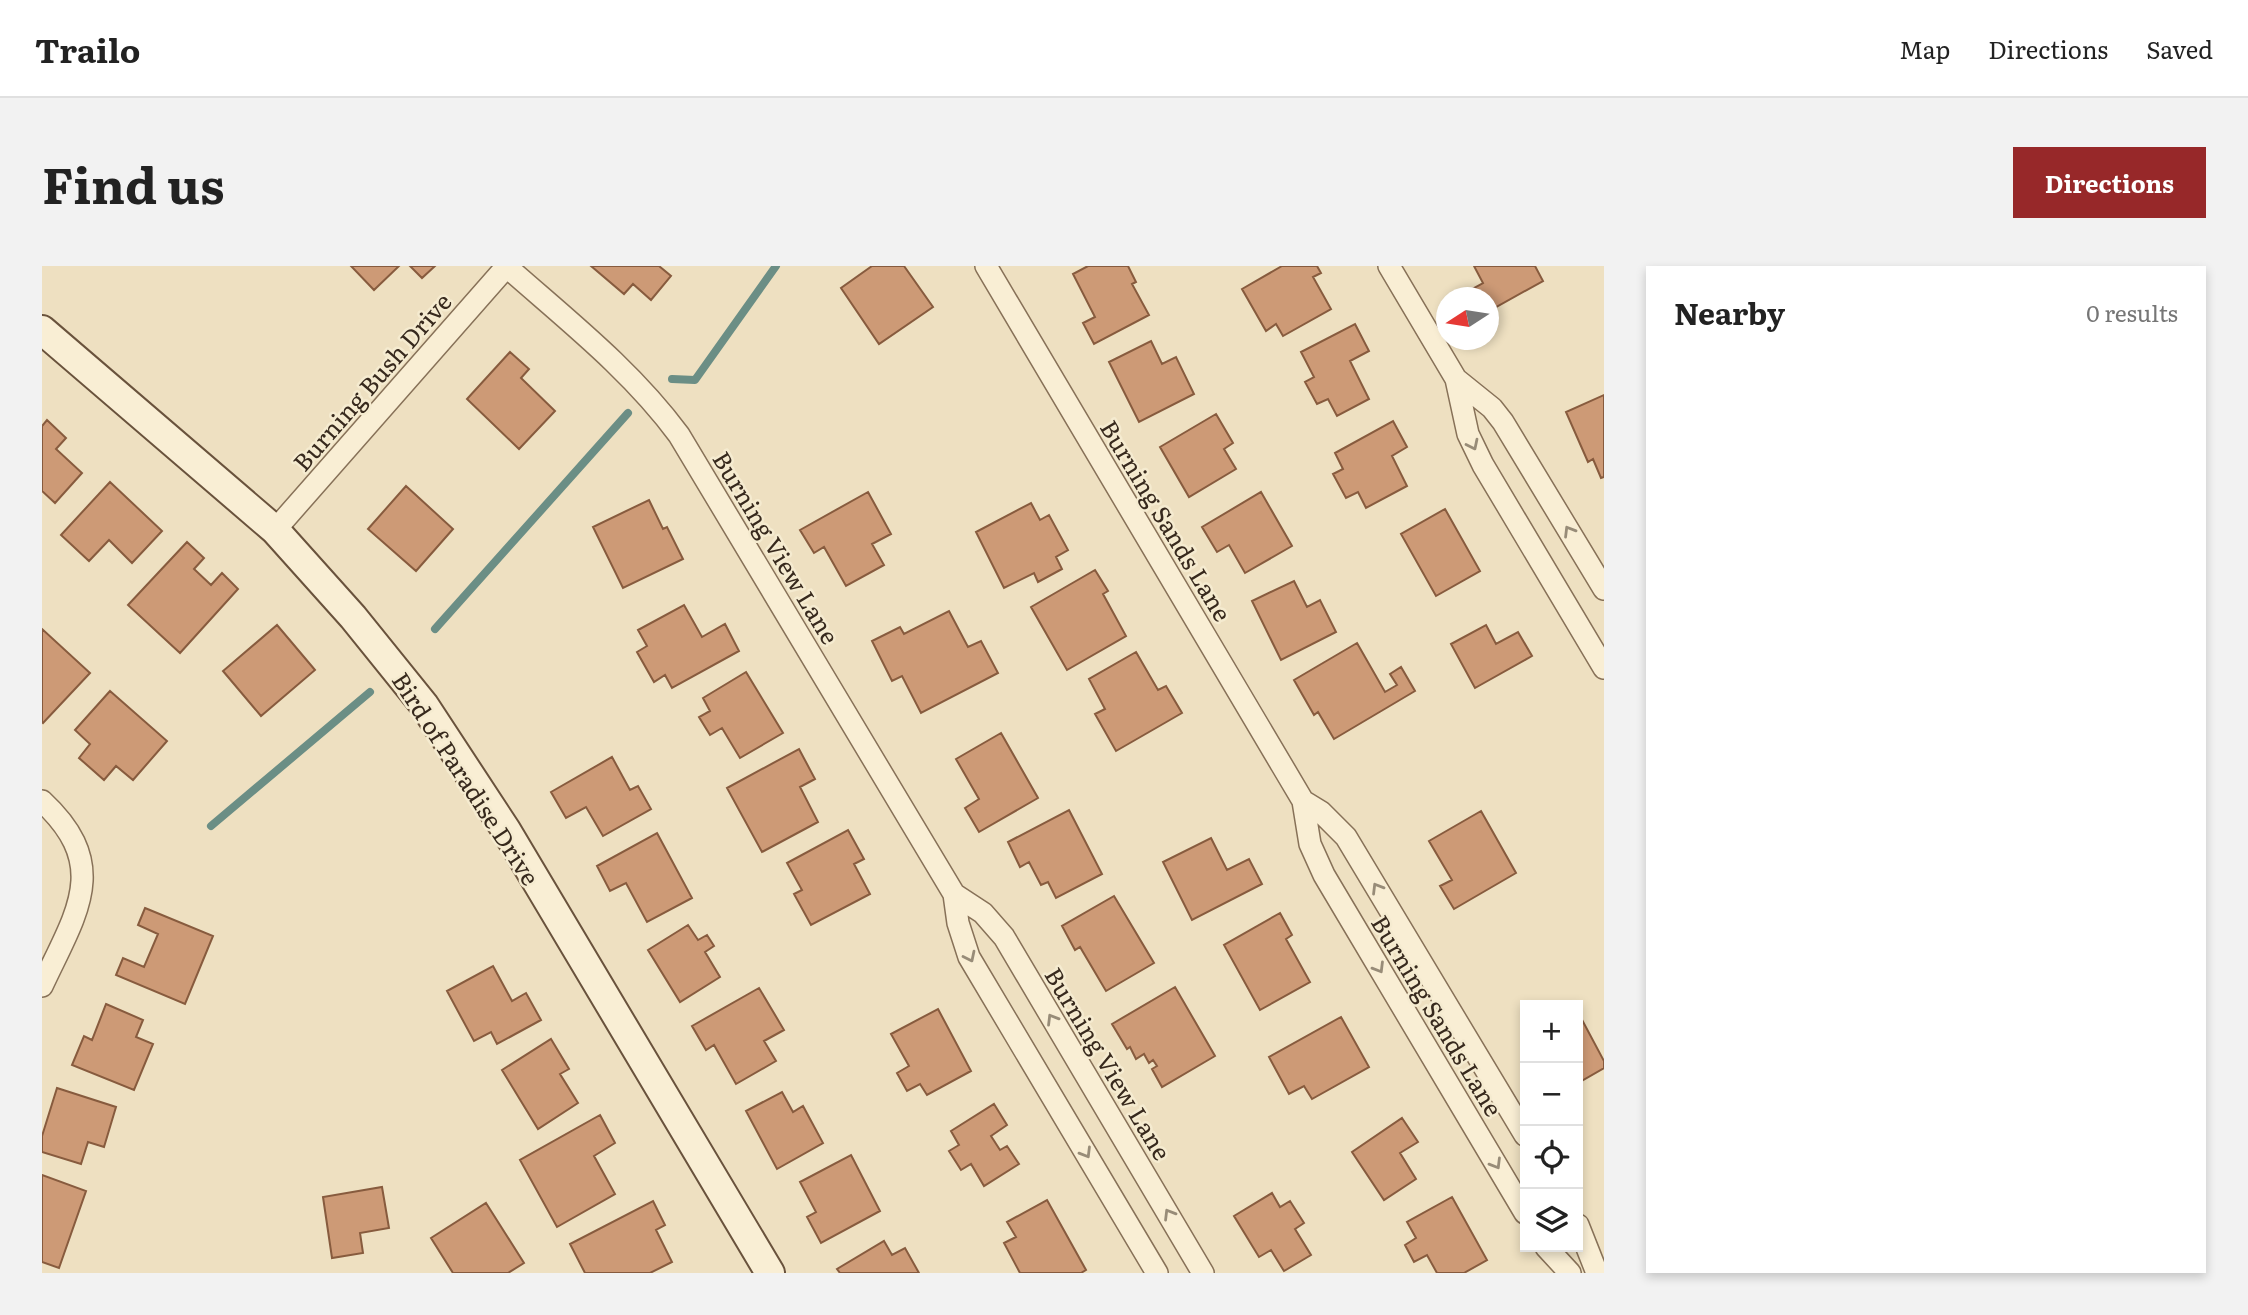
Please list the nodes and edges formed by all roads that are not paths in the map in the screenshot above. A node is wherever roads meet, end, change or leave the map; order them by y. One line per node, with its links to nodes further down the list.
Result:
1 (986, 266): 10 (street, Burning Sands Lane)
2 (1388, 266): 5 (street)
3 (507, 267): 6 (street, Burning Bush Drive); 11 (street, Burning View Lane)
4 (42, 330): 6 (street, Bird of Paradise Drive)
5 (1456, 379): 7 (street, one-way to 5); 8 (street, one-way to 8)
6 (275, 530): 17 (street, Bird of Paradise Drive)
7 (1604, 589)
8 (1604, 668)
9 (42, 801): 12 (street)
10 (1304, 801): 13 (street, Burning Sands Lane, one-way to 10); 14 (street, Burning Sands Lane, one-way to 14)
11 (954, 894): 18 (street, Burning View Lane, one-way to 18); 19 (street, Burning View Lane, one-way to 11)
12 (42, 986)
13 (1520, 1127)
14 (1520, 1205)
15 (1583, 1237): 21 (street)
16 (1551, 1252): 20 (street)
17 (770, 1273)
18 (1157, 1273)
19 (1203, 1273)
20 (1570, 1273)
21 (1598, 1273)

